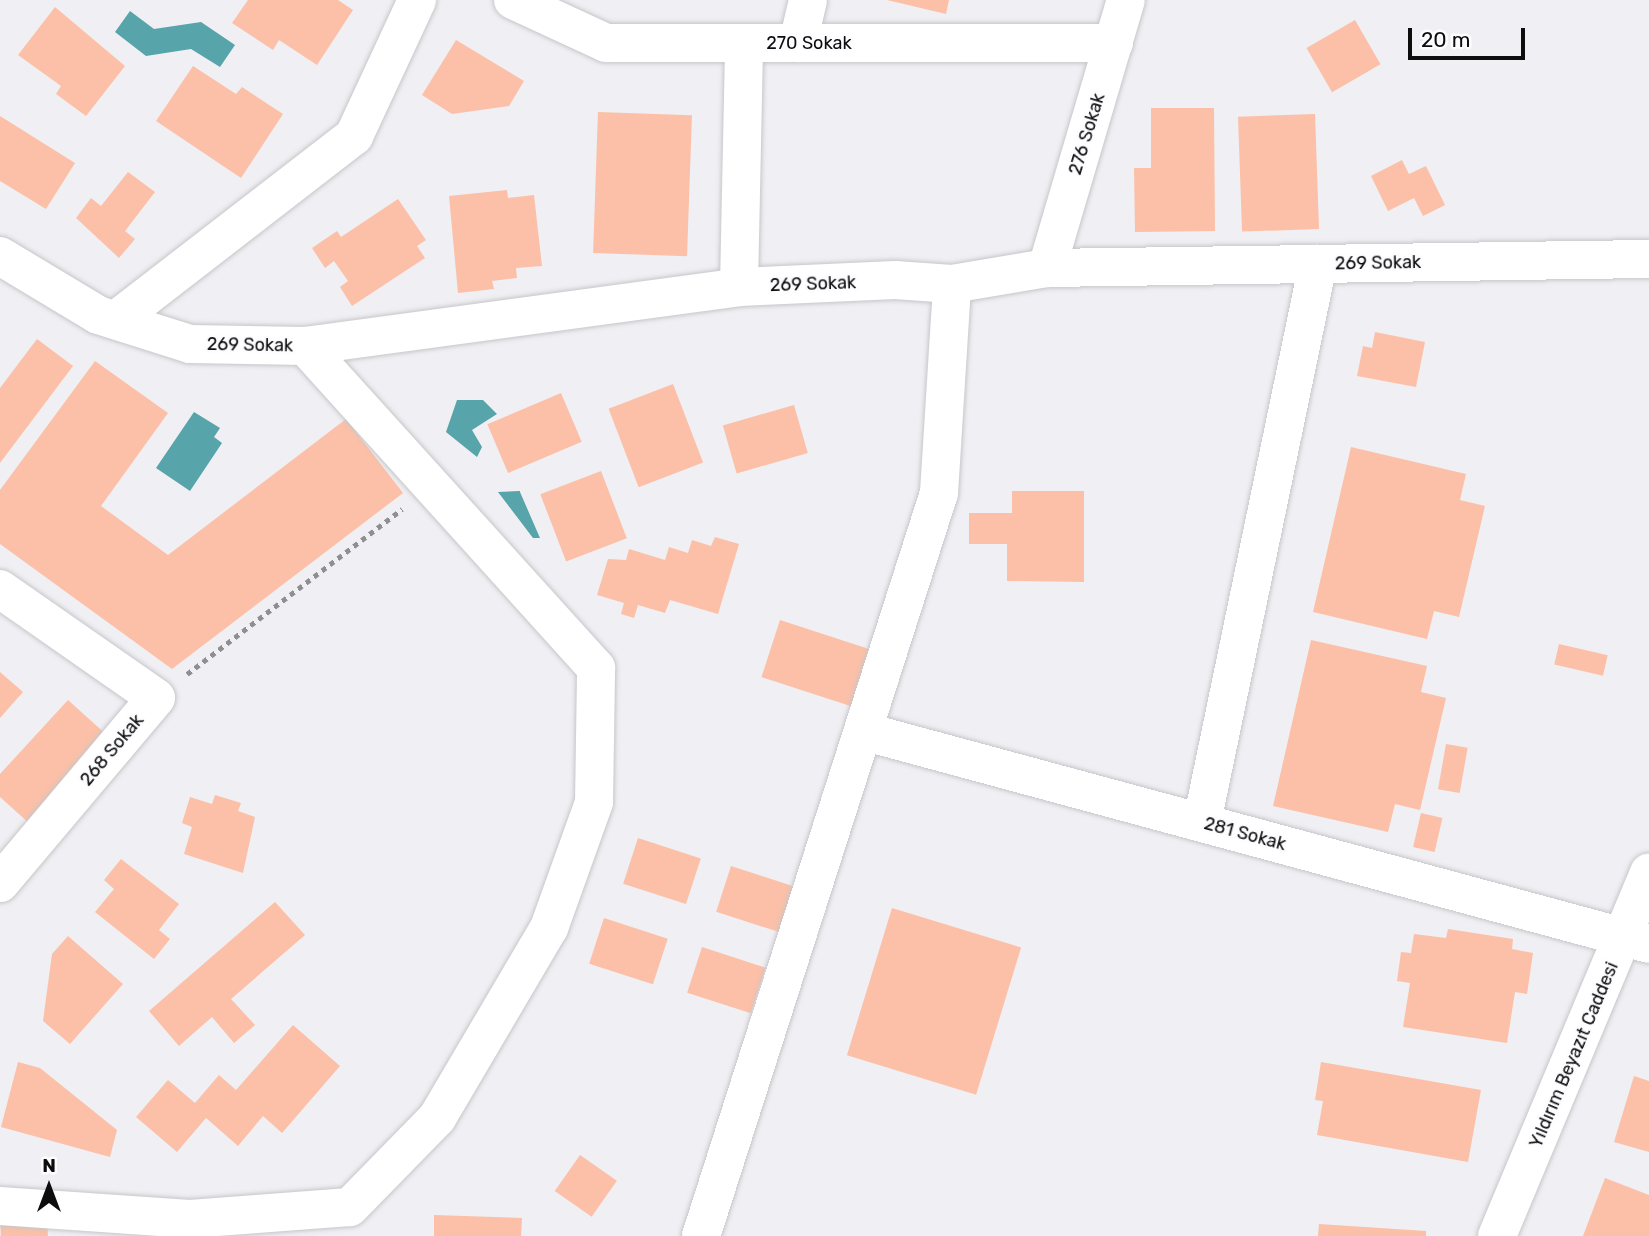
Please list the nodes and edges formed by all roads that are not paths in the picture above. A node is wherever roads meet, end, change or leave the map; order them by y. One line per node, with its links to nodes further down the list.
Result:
1 (417, 0): 14 (street)
2 (513, 0): 5 (street, 270 Sokak)
3 (808, 0): 6 (street)
4 (1126, 0): 7 (street, 276 Sokak)
5 (744, 43): 6 (street, 270 Sokak); 13 (street)
6 (798, 43): 7 (street, 270 Sokak)
7 (1114, 43): 11 (street, 276 Sokak)
8 (0, 256): 14 (street, 269 Sokak)
9 (1649, 259): 10 (street, 269 Sokak)
10 (1318, 264): 11 (street, 269 Sokak); 18 (street)
11 (1048, 268): 12 (street, 269 Sokak)
12 (952, 284): 13 (street, 269 Sokak); 17 (street)
13 (739, 287): 15 (street, 269 Sokak)
14 (116, 320): 15 (street, 269 Sokak)
15 (305, 346): 22 (street)
16 (0, 589): 20 (street, 268 Sokak)
17 (866, 732): 18 (street, 281 Sokak); 23 (street)
18 (1202, 822): 21 (street, 281 Sokak)
19 (1649, 873): 21 (street, Yıldırım Beyazıt Caddesi)
20 (0, 883)
21 (1637, 941): 24 (street, Yıldırım Beyazıt Caddesi)
22 (0, 1206)
23 (701, 1236)
24 (1497, 1236)

